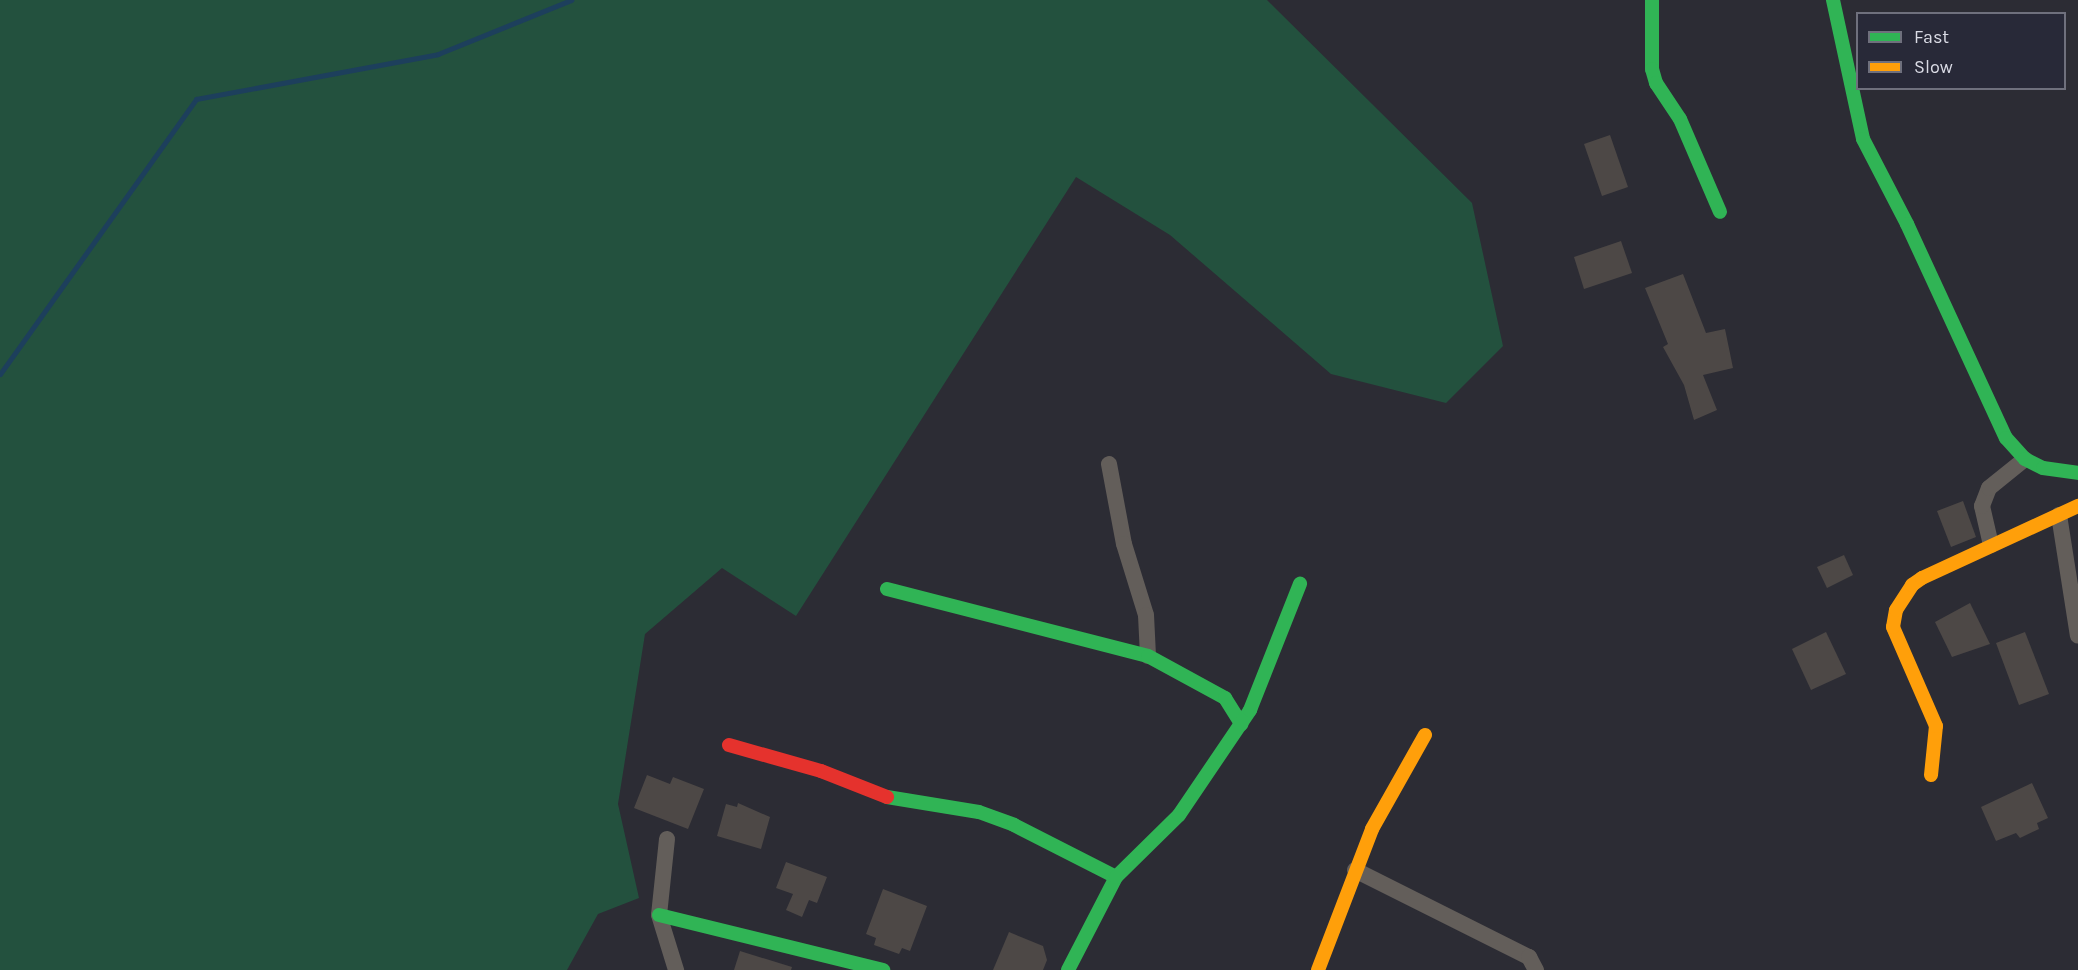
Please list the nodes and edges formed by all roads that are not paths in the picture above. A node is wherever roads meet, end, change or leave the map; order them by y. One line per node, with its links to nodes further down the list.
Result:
1 (1652, 0): 3 (street)
2 (1833, 0): 4 (street)
3 (1720, 212)
4 (2025, 459): 6 (street); 9 (street)
5 (1109, 464): 13 (street)
6 (2078, 473)
7 (2078, 506): 8 (street)
8 (2059, 515): 9 (street); 12 (street)
9 (1991, 545): 17 (street)
10 (1300, 584): 14 (street)
11 (886, 589): 13 (street)
12 (2078, 636)
13 (1148, 656): 14 (street)
14 (1241, 724): 20 (street)
15 (1425, 735): 19 (street)
16 (729, 745): 20 (street)
17 (1931, 775)
18 (667, 839): 21 (street)
19 (1355, 870): 25 (street); 26 (street)
20 (1116, 877): 24 (street)
21 (659, 915): 22 (street); 23 (street)
22 (676, 970)
23 (883, 970)
24 (1068, 970)
25 (1318, 970)
26 (1536, 970)

